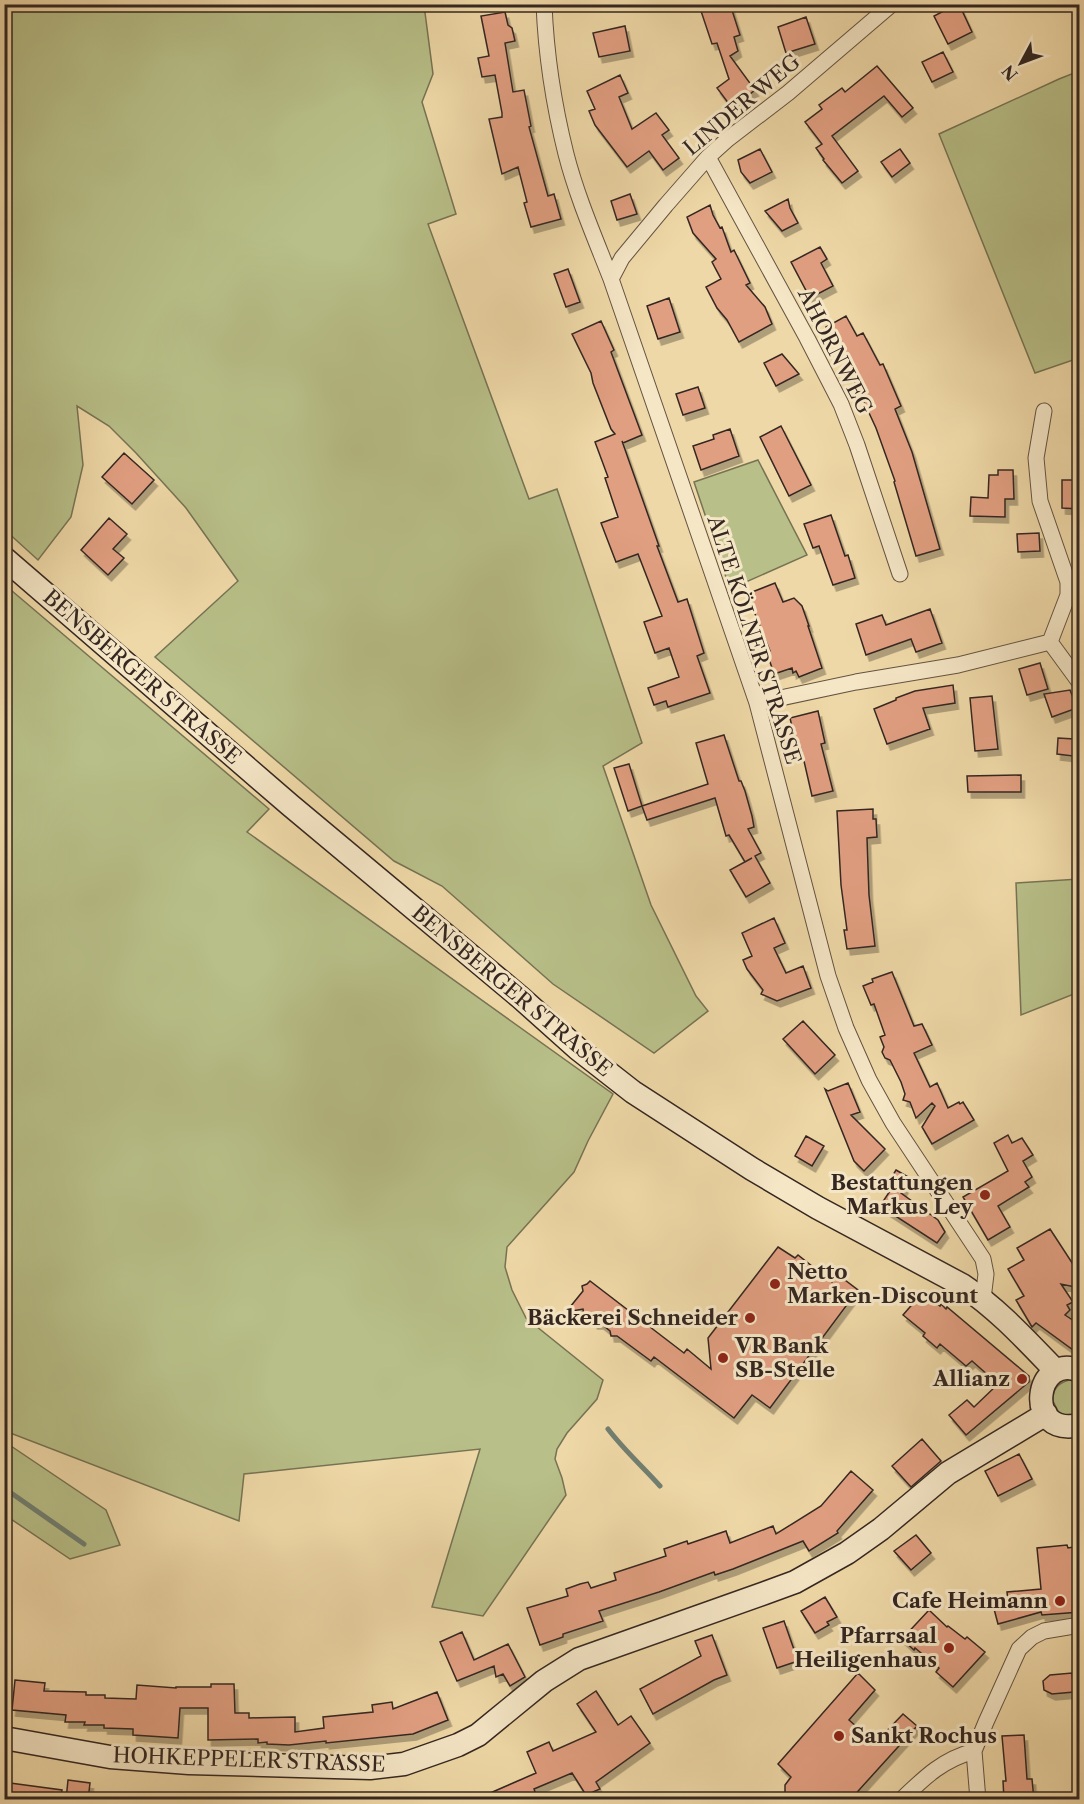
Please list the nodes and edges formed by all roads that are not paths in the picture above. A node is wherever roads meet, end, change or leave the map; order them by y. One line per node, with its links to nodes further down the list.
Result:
1 (544, 4): 4 (street, ALTE KÖLNER STRASSE)
2 (892, 4): 3 (street, LINDER WEG)
3 (708, 157): 4 (street, LINDER WEG); 7 (street, AHORNWEG)
4 (611, 279): 10 (street, ALTE KÖLNER STRASSE)
5 (1044, 411): 8 (street)
6 (4, 558): 11 (main road, BENSBERGER STRASSE)
7 (900, 573)
8 (1050, 642): 9 (street); 10 (street)
9 (1080, 683)
10 (757, 703): 11 (street, ALTE KÖLNER STRASSE)
11 (983, 1299): 12 (main road, BENSBERGER STRASSE)
12 (1056, 1371): 13 (main road); 14 (main road)
13 (1080, 1371)
14 (1046, 1414): 15 (main road); 17 (main road, HOHKEPPELER STRASSE)
15 (1080, 1425)
16 (1080, 1625): 18 (street)
17 (4, 1738)
18 (974, 1751): 19 (street); 20 (street)
19 (901, 1800)
20 (978, 1800)

